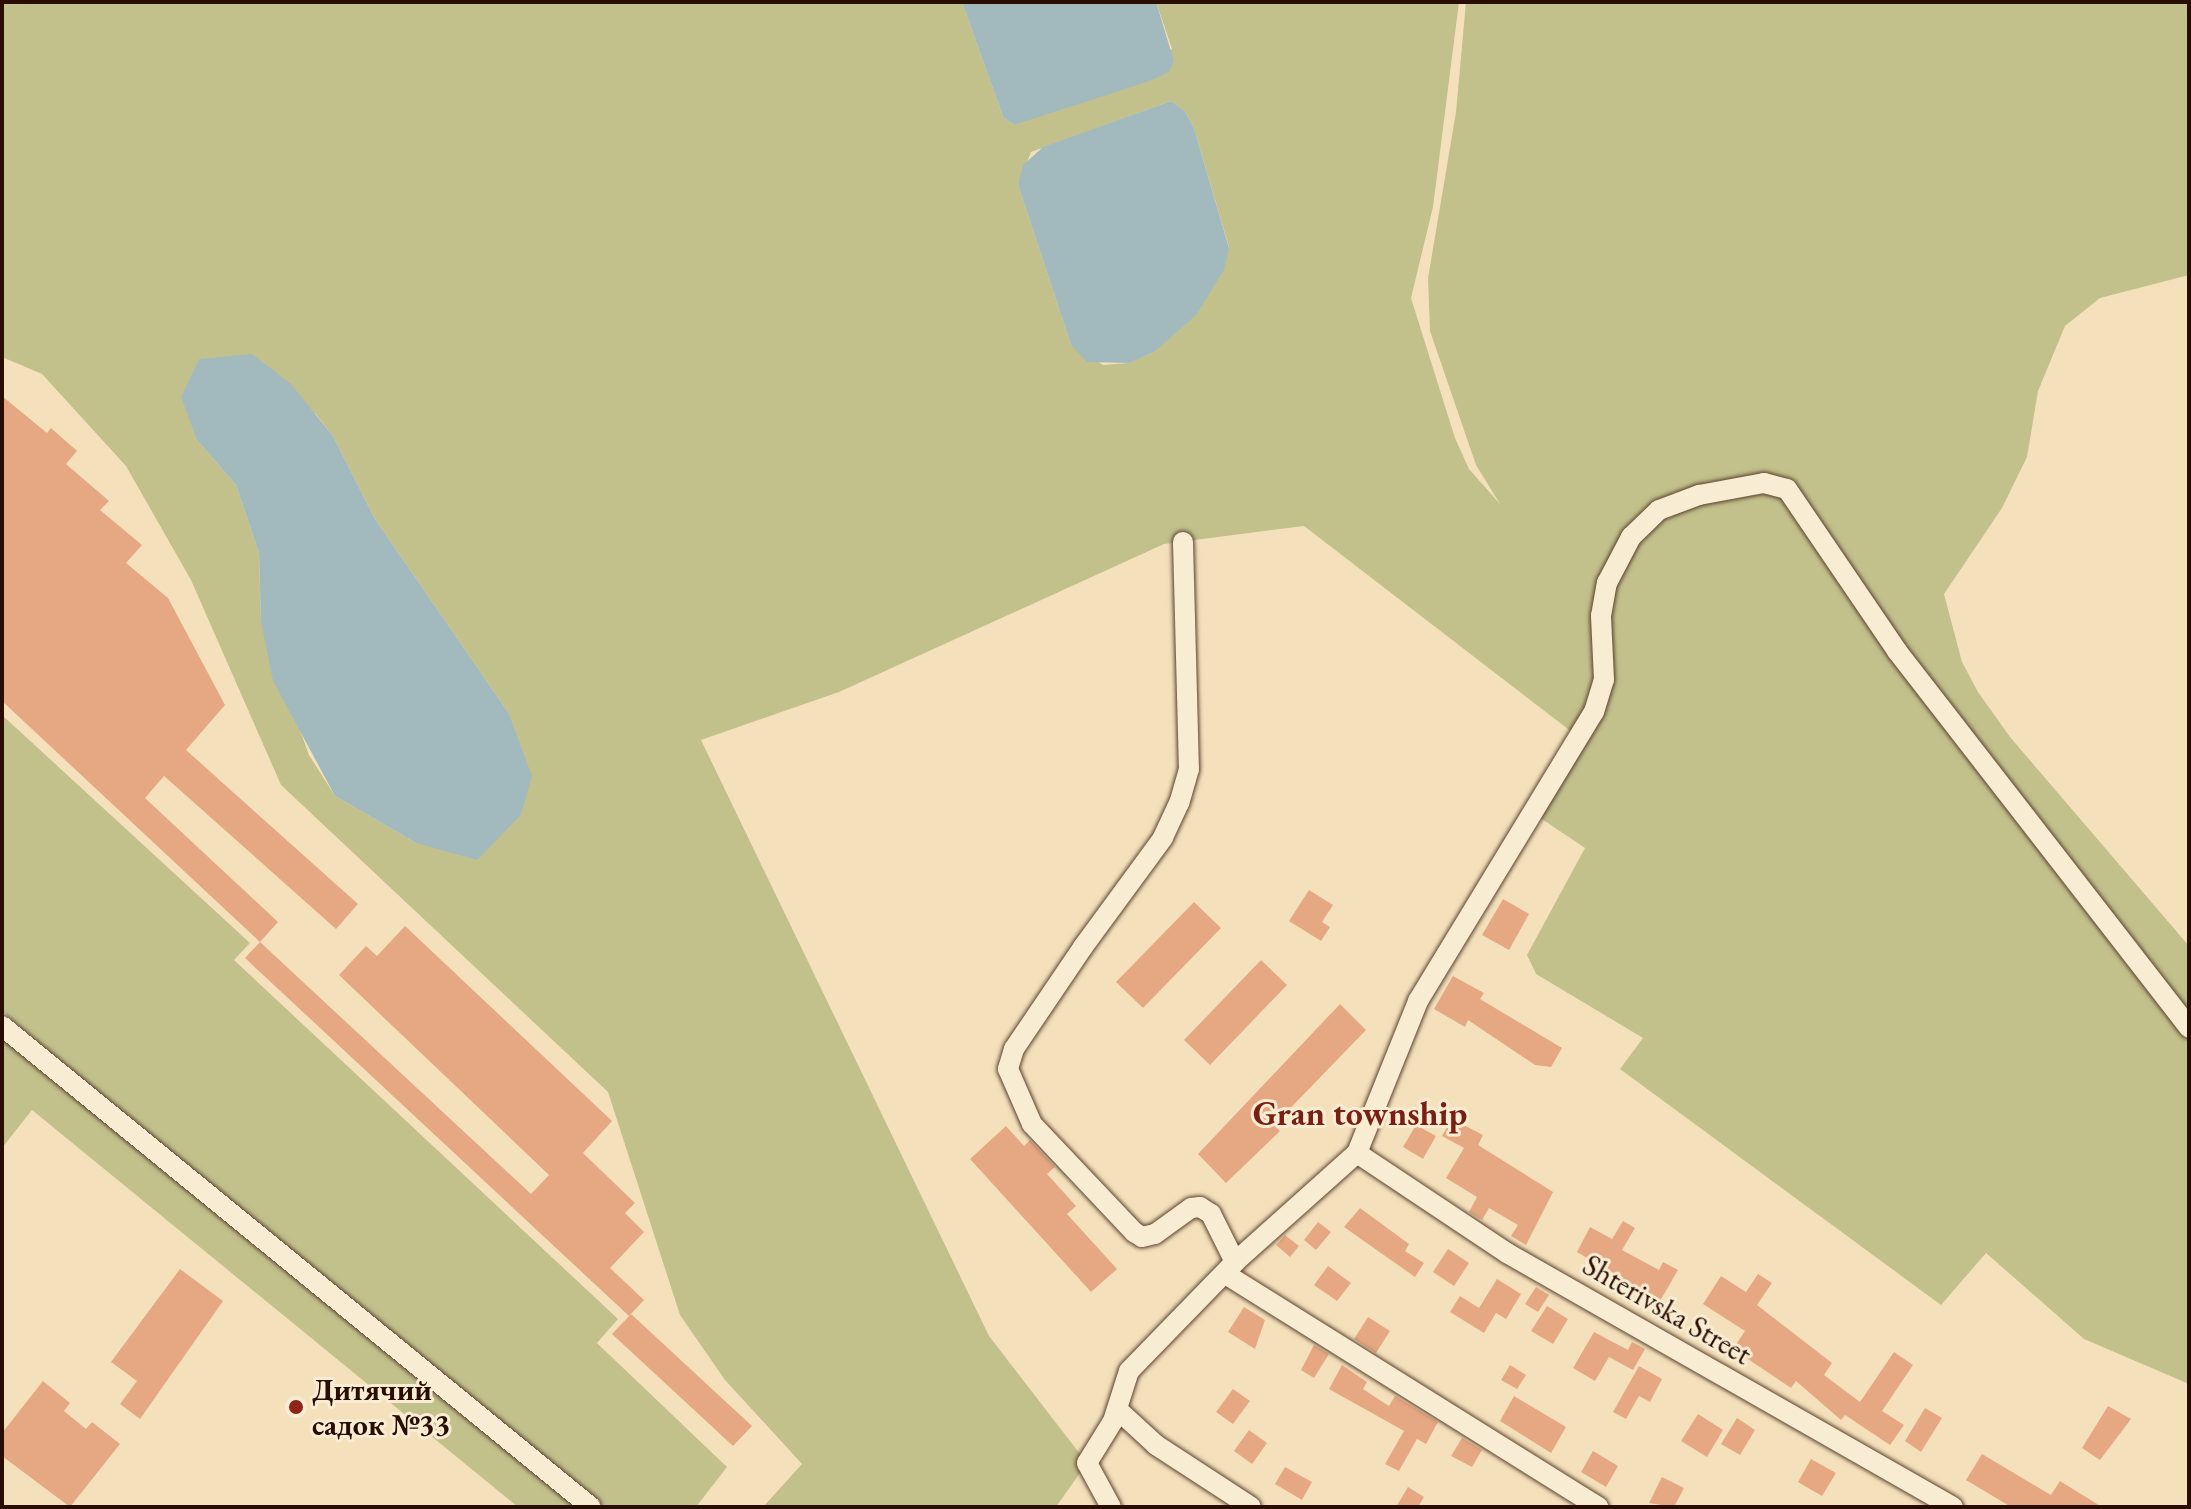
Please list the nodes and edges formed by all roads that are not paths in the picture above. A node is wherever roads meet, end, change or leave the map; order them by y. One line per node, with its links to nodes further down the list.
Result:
1 (1183, 542): 5 (street)
2 (2, 1026): 7 (street)
3 (2189, 1028): 4 (street)
4 (1357, 1153): 5 (street); 11 (street, Shterivska Street)
5 (1231, 1268): 6 (street); 10 (street)
6 (1118, 1410): 8 (street); 9 (street)
7 (591, 1507)
8 (1111, 1507)
9 (1251, 1507)
10 (1598, 1507)
11 (1953, 1507)

